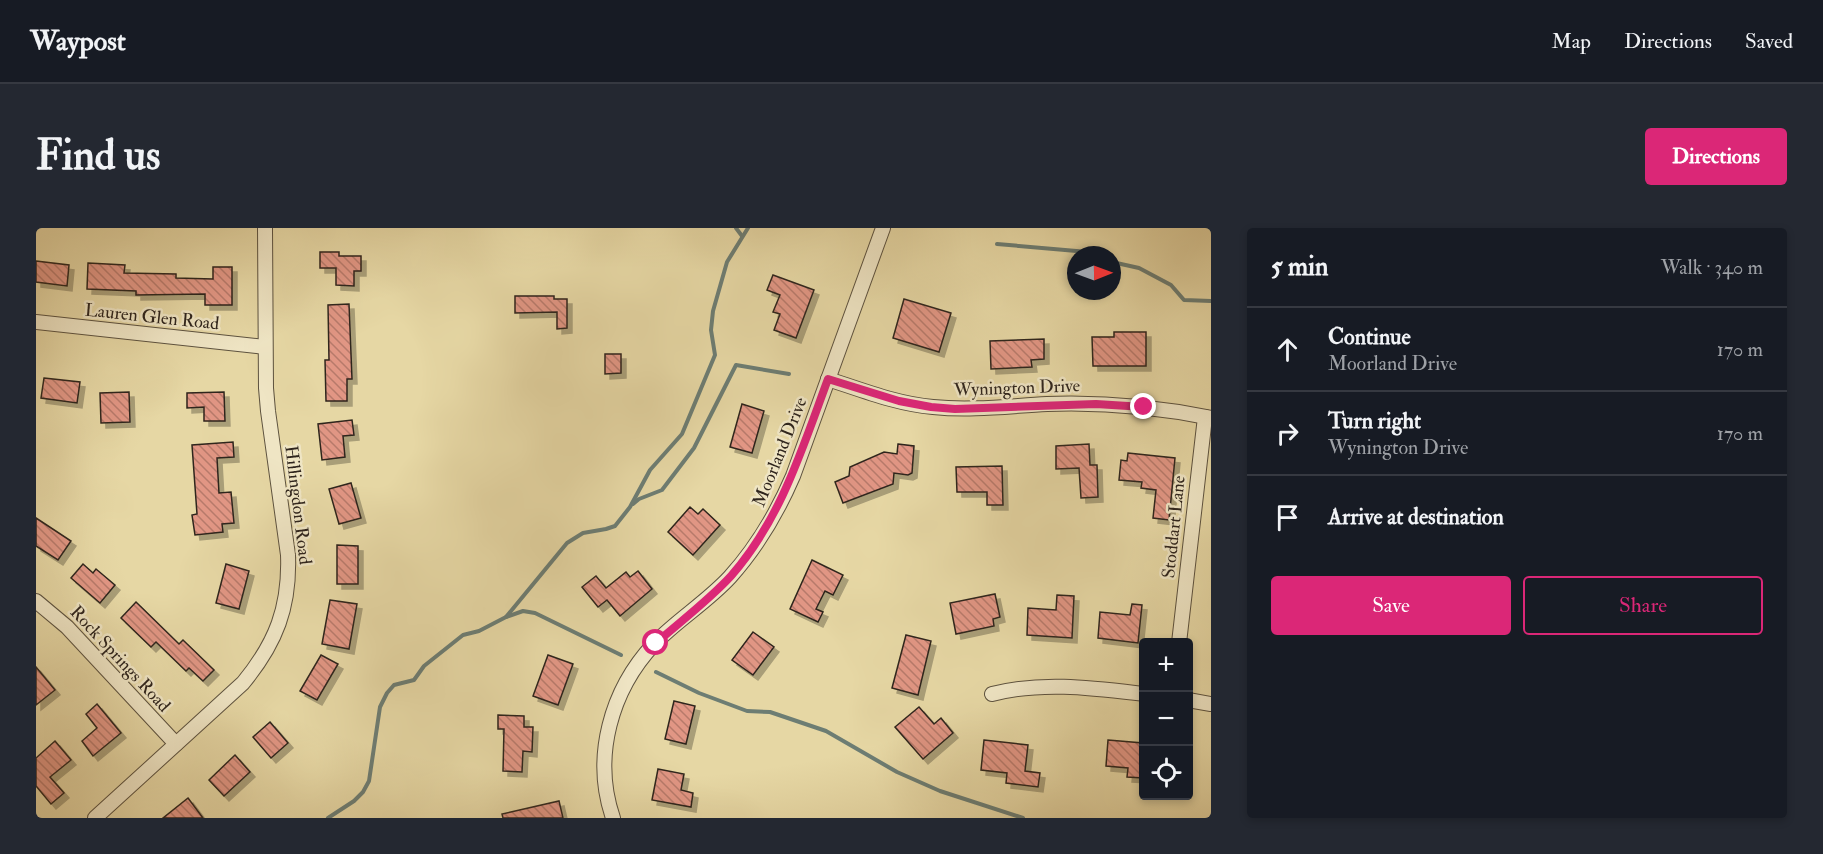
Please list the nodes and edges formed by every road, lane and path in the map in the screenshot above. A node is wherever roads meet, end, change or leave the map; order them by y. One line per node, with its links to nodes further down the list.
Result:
1 (265, 228): 4 (street, Hillingdon Road)
2 (883, 228): 5 (street, Moorland Drive)
3 (36, 322): 4 (street, Lauren Glen Road)
4 (265, 347): 13 (street, Hillingdon Road)
5 (828, 379): 6 (street, Wynington Drive); 15 (street, Moorland Drive)
6 (1208, 417): 8 (street, Stoddart Lane)
7 (36, 601): 13 (street, Rock Springs Road)
8 (1180, 638)
9 (992, 694): 10 (street)
10 (1139, 694)
11 (1193, 701): 12 (street)
12 (1211, 704)
13 (176, 744): 14 (street, Hillingdon Road)
14 (95, 818)
15 (613, 818)

